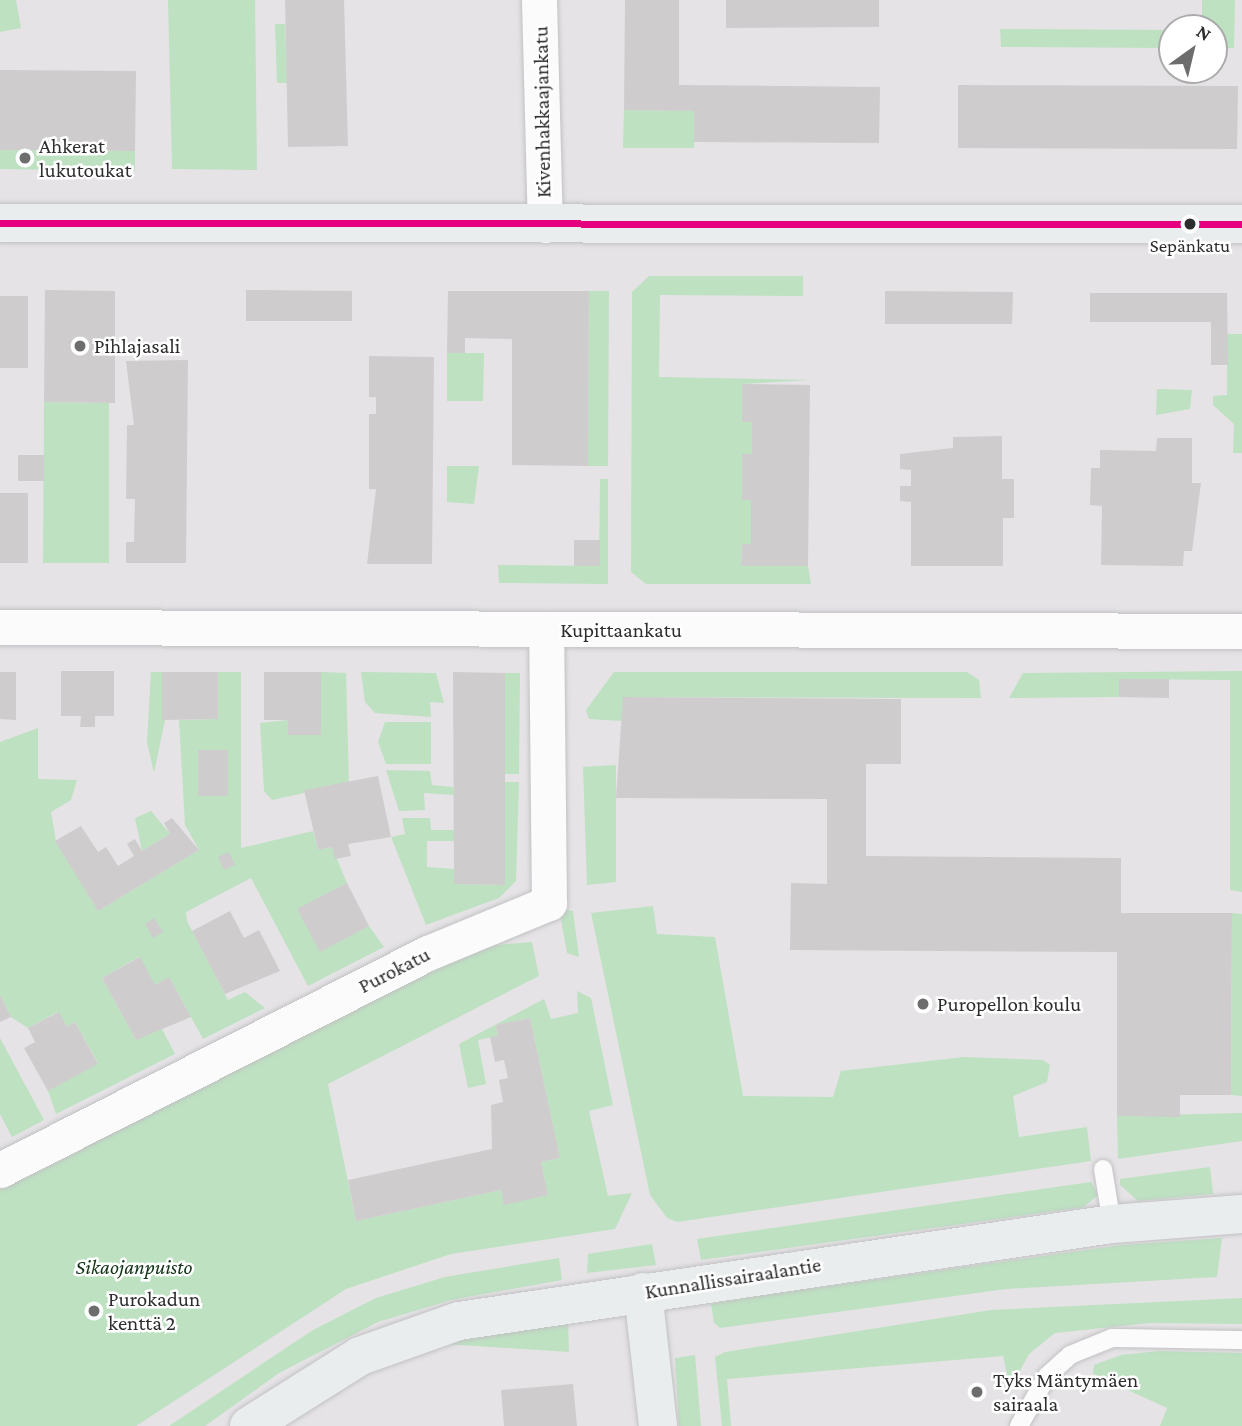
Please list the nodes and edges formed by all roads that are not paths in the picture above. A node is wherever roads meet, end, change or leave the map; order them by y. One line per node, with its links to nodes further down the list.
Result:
1 (539, 0): 4 (street, Kivenhakkaajankatu)
2 (0, 223): 4 (main road)
3 (1242, 224): 4 (main road)
4 (545, 225)
5 (0, 627): 6 (street, Kupittaankatu)
6 (546, 631): 7 (street, Kupittaankatu); 9 (street, Purokatu)
7 (1242, 631)
8 (1103, 1169): 11 (lane)
9 (0, 1170)
10 (1242, 1214): 11 (main road, Kunnallissairaalantie)
11 (1112, 1224): 12 (main road, Kunnallissairaalantie)
12 (643, 1292): 14 (main road, Kunnallissairaalantie); 15 (main road)
13 (1242, 1340): 16 (lane)
14 (249, 1426)
15 (659, 1426)
16 (1019, 1426)

